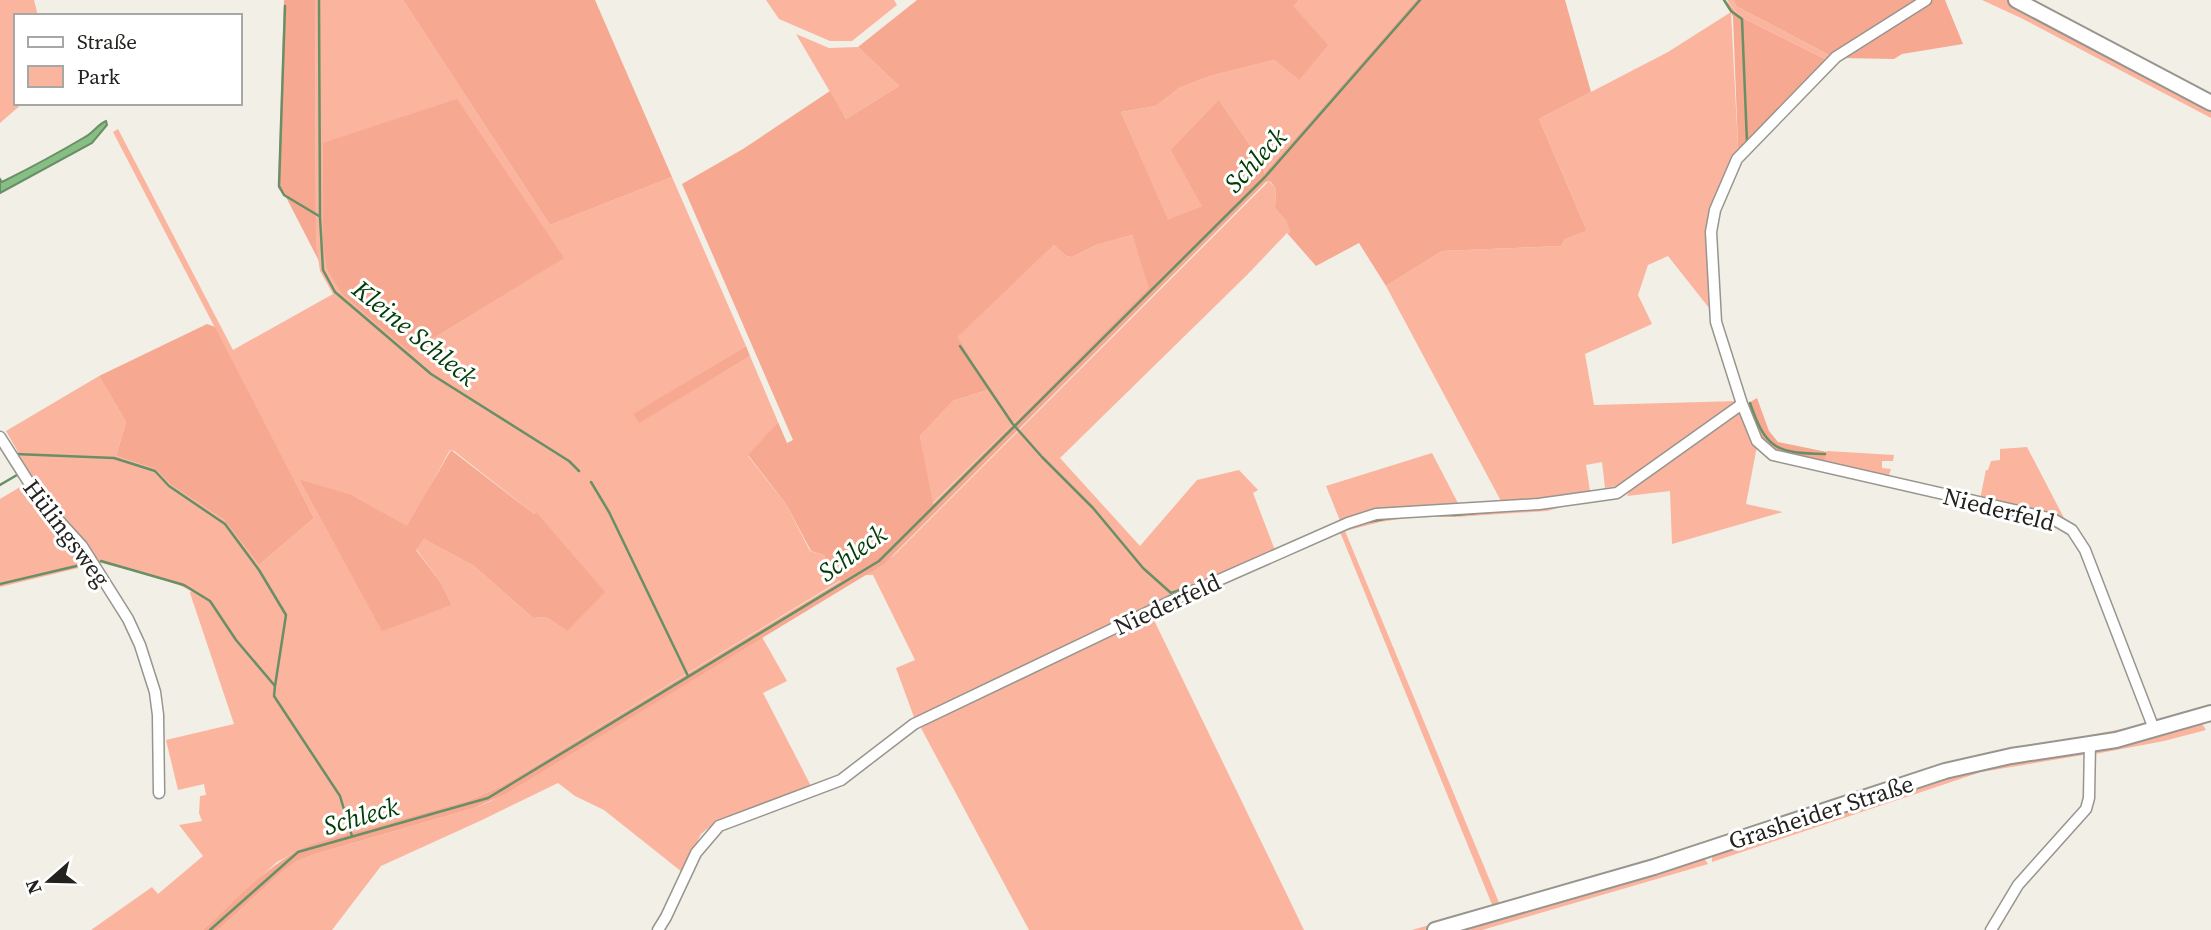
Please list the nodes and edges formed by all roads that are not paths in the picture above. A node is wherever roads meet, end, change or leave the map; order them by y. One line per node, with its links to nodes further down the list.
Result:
1 (1926, 0): 4 (street, Niederfeld)
2 (2017, 0): 3 (street)
3 (2211, 103)
4 (1742, 404): 7 (street, Niederfeld); 10 (street, Niederfeld)
5 (0, 437): 9 (street, Hülingsweg)
6 (2211, 713): 7 (street, Grasheider Straße)
7 (2154, 730): 8 (street, Grasheider Straße)
8 (2090, 742): 11 (street, Grasheider Straße); 12 (street)
9 (159, 793)
10 (658, 930)
11 (1435, 930)
12 (1991, 930)

